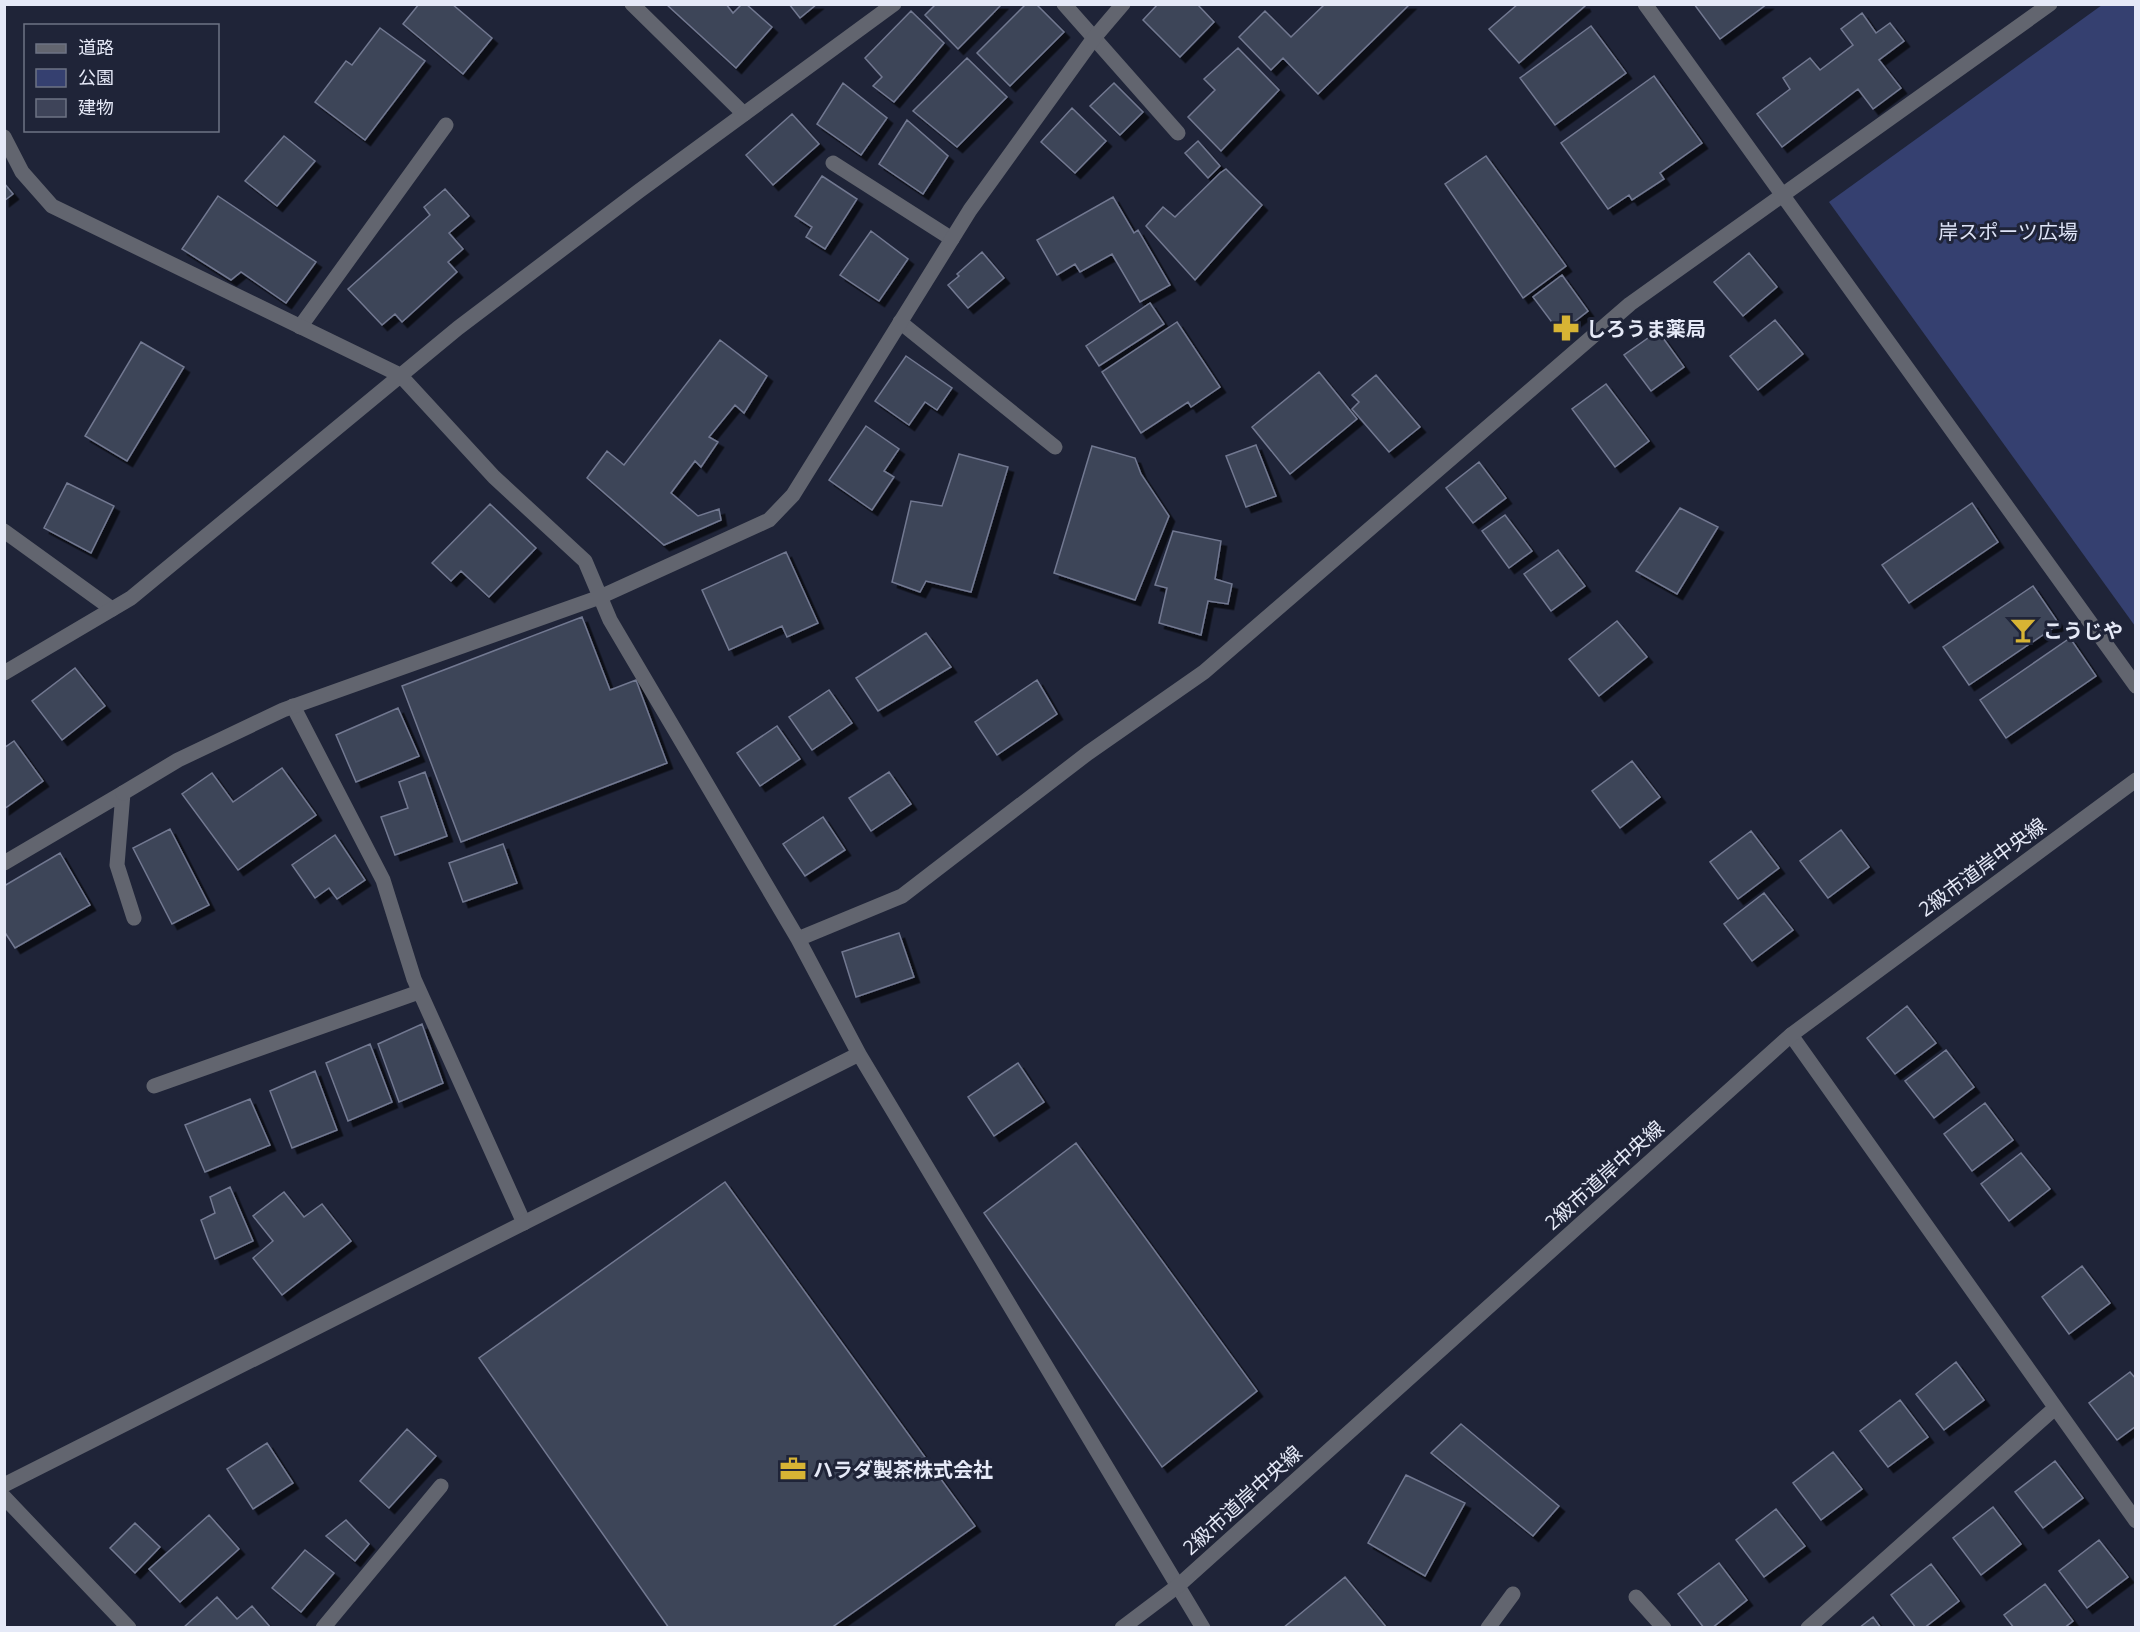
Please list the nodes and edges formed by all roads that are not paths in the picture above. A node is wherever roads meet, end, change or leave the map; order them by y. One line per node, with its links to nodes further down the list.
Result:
1 (632, 4): 8 (street)
2 (1064, 4): 7 (street)
3 (1123, 4): 7 (street)
4 (1645, 4): 13 (street)
5 (2050, 4): 13 (street)
6 (893, 5): 8 (street)
7 (1094, 38): 10 (street); 14 (street)
8 (744, 114): 17 (street)
9 (446, 125): 16 (street)
10 (1178, 133)
11 (4, 137): 16 (street)
12 (834, 162): 14 (street)
13 (1781, 195): 23 (street); 29 (street)
14 (952, 239): 15 (street)
15 (900, 322): 18 (street); 20 (street)
16 (300, 327): 17 (street)
17 (400, 375): 20 (street); 21 (street)
18 (1055, 447)
19 (4, 531): 21 (street)
20 (600, 597): 24 (street); 29 (street)
21 (112, 609): 22 (street)
22 (4, 673)
23 (2136, 686)
24 (293, 706): 26 (street); 30 (street)
25 (2136, 780): 31 (street, 2級市道岸中央線)
26 (123, 793): 27 (street); 28 (street)
27 (4, 863)
28 (134, 918)
29 (798, 939): 32 (street)
30 (419, 992): 33 (street); 34 (street)
31 (1791, 1035): 35 (street); 40 (street, 2級市道岸中央線)
32 (859, 1054): 34 (street); 40 (street)
33 (154, 1086)
34 (524, 1223): 36 (street)
35 (2055, 1408): 39 (street); 49 (street)
36 (4, 1485)
37 (441, 1486): 44 (street)
38 (4, 1497): 43 (street)
39 (2135, 1519)
40 (1179, 1586): 45 (street, 2級市道岸中央線); 46 (street)
41 (1513, 1594): 47 (street)
42 (1636, 1597): 48 (street)
43 (129, 1628)
44 (323, 1628)
45 (1122, 1628)
46 (1203, 1628)
47 (1488, 1628)
48 (1664, 1628)
49 (1808, 1628)

